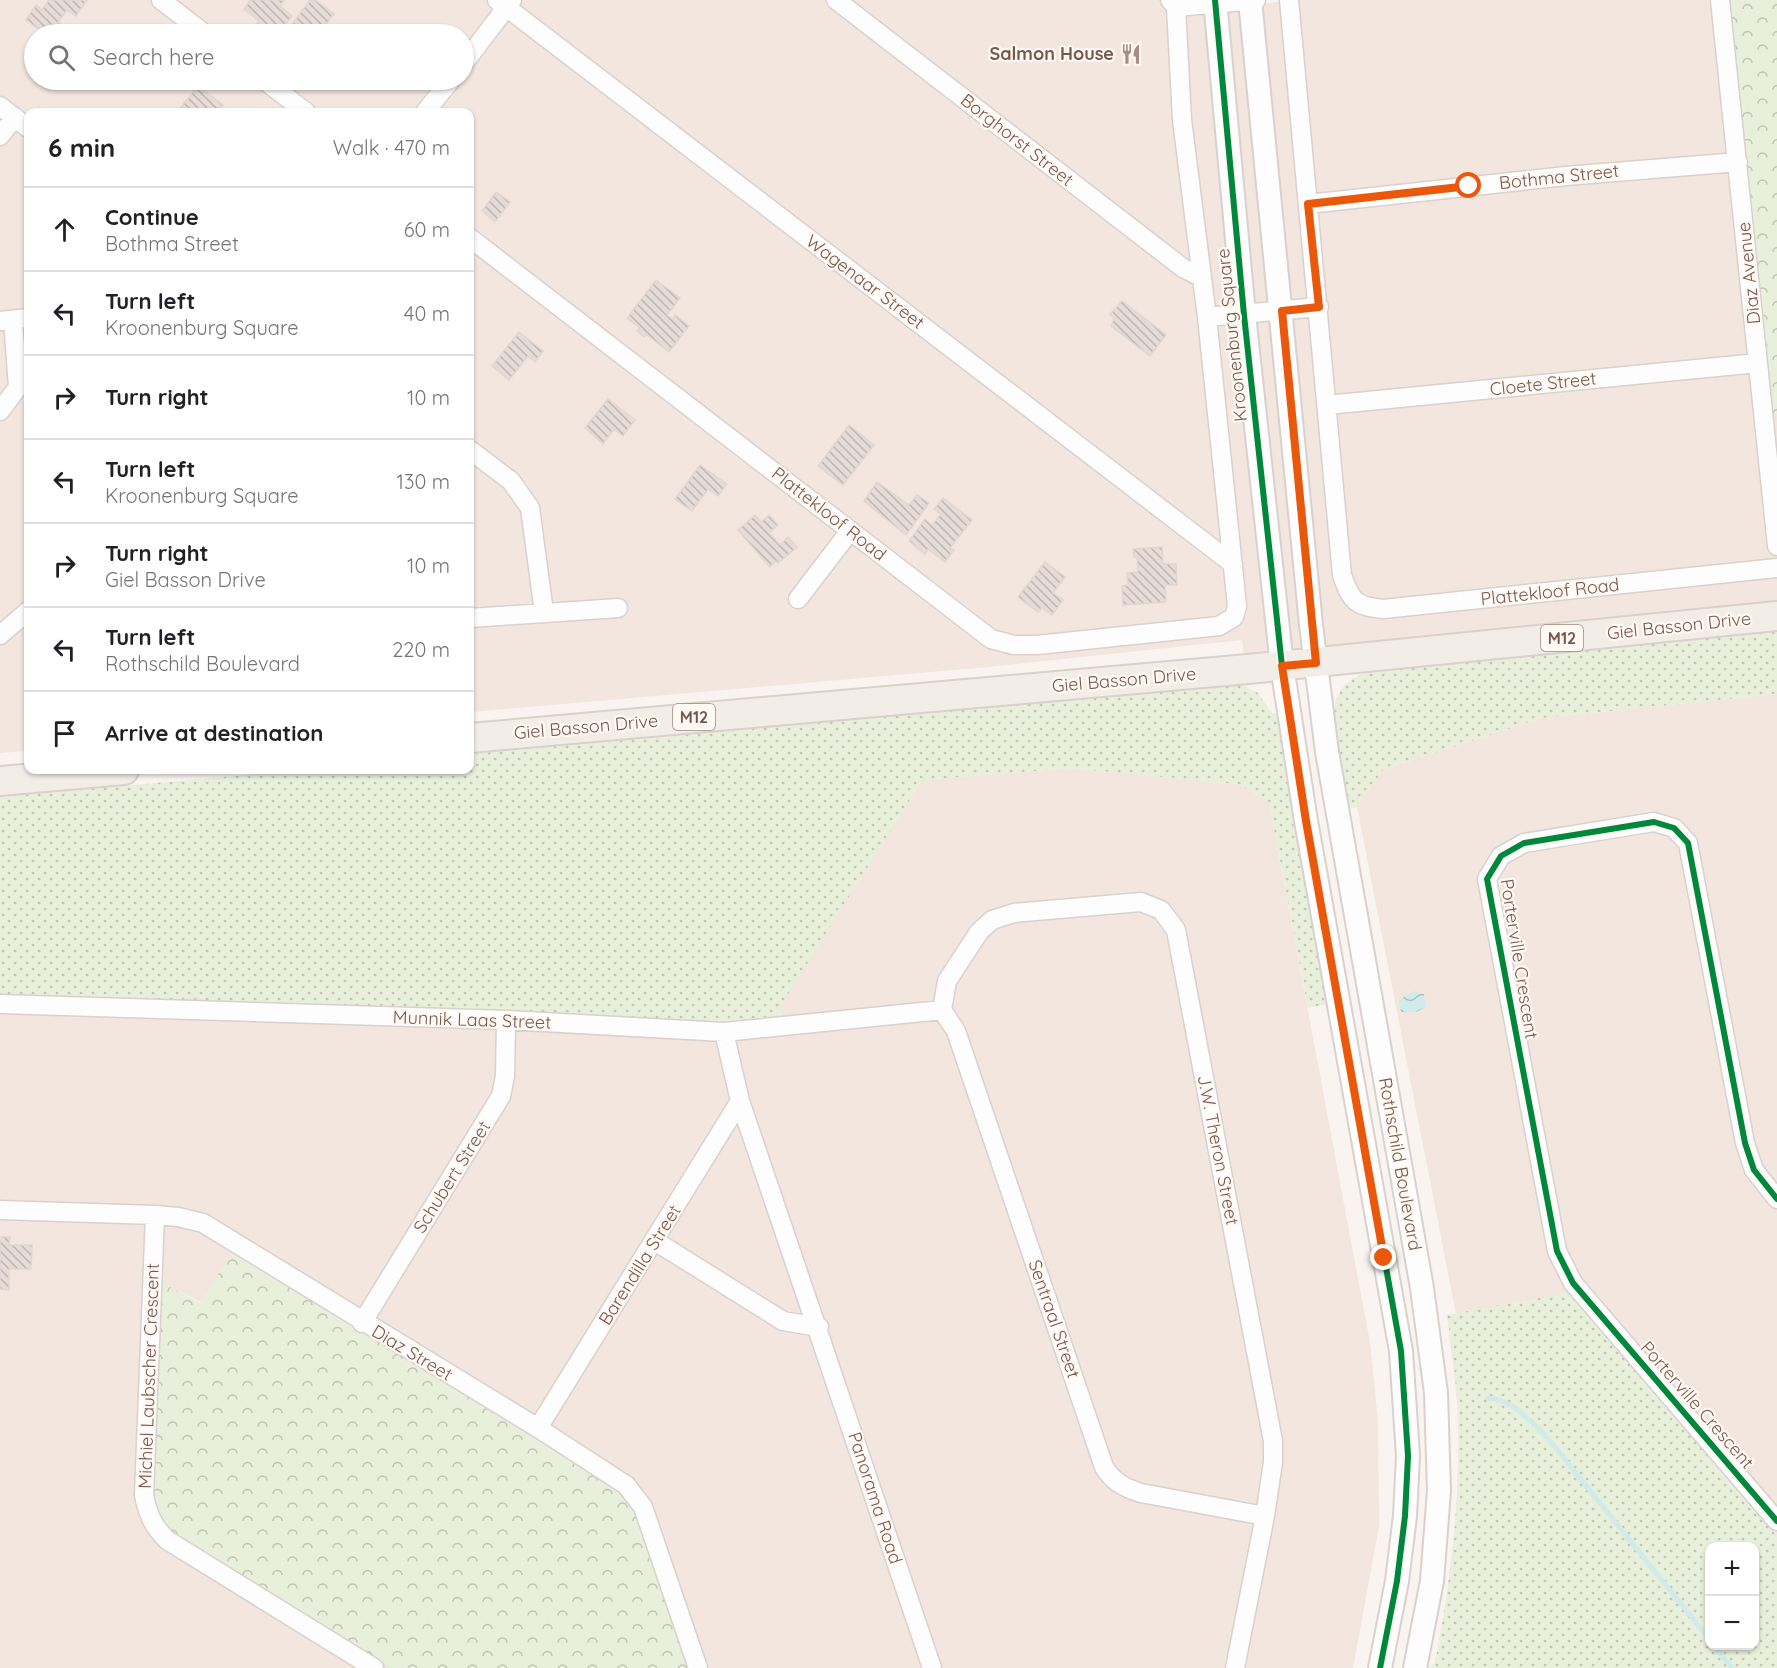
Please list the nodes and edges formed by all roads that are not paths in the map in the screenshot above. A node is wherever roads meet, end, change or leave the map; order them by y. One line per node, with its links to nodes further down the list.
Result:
1 (161, 0): 10 (street)
2 (836, 0): 22 (street, Borghorst Street)
3 (1250, 0): 4 (street); 8 (street); 24 (street)
4 (1256, 0)
5 (1289, 0): 20 (street)
6 (1720, 0): 19 (street, Diaz Avenue)
7 (505, 2): 11 (street); 35 (street, Wagenaar Street)
8 (1216, 2): 9 (street); 25 (street, Kroonenburg Square)
9 (1173, 3): 22 (street, Kroonenburg Square)
10 (192, 24)
11 (474, 48)
12 (277, 90): 15 (street)
13 (443, 90): 16 (street)
14 (0, 106): 17 (street)
15 (301, 108)
16 (428, 108)
17 (22, 122): 18 (street)
18 (0, 136)
19 (1738, 162): 20 (street, Bothma Street); 28 (street, Diaz Avenue)
20 (1308, 204): 23 (street)
21 (474, 241): 33 (street, Plattekloof Road)
22 (1201, 278): 26 (street, Kroonenburg Square)
23 (1319, 307): 24 (street); 30 (street)
24 (1282, 311): 25 (street); 45 (street)
25 (1244, 315): 26 (street); 46 (street, Kroonenburg Square)
26 (1206, 317): 35 (street, Kroonenburg Square)
27 (14, 320): 29 (street)
28 (1758, 363): 30 (street, Cloete Street); 34 (street, Diaz Avenue)
29 (23, 391): 31 (street)
30 (1327, 405): 36 (street, Plattekloof Road)
31 (0, 411)
32 (474, 453): 39 (street)
33 (850, 531): 37 (street); 42 (street, Plattekloof Road)
34 (1777, 546)
35 (1233, 564): 42 (street, Kroonenburg Square)
36 (1777, 568)
37 (798, 599)
38 (618, 608): 39 (street)
39 (544, 612): 43 (street)
40 (24, 614): 44 (street)
41 (1777, 616): 45 (main road, Giel Basson Drive / M12)
42 (1234, 617)
43 (474, 618)
44 (0, 635)
45 (1316, 663): 46 (main road, Giel Basson Drive / M12); 69 (street, Rothschild Boulevard)
46 (1282, 666): 47 (main road, Giel Basson Drive / M12); 68 (street, Rothschild Boulevard)
47 (474, 738)
48 (79, 774): 49 (main road)
49 (0, 781)
50 (0, 1004): 52 (street, Munnik Laas Street)
51 (942, 1010): 53 (street, Munnik Laas Street); 62 (street, Sentraal Street); 62 (street, J.W. Theron Street)
52 (506, 1020): 53 (street, Munnik Laas Street); 59 (street, Schubert Street)
53 (724, 1032): 54 (street, Panorama Road)
54 (740, 1101): 58 (street, Barendilla Street); 60 (street, Panorama Road)
55 (1777, 1199): 63 (street, Porterville Crescent)
56 (0, 1210): 57 (street, Diaz Street)
57 (155, 1215): 59 (street, Diaz Street); 64 (street, Michiel Laubscher Crescent)
58 (655, 1241): 60 (street); 61 (street, Barendilla Street)
59 (362, 1323): 61 (street, Diaz Street)
60 (819, 1327): 66 (street, Panorama Road)
61 (538, 1428): 65 (street, Diaz Street)
62 (1265, 1516): 67 (street, J.W. Theron Street)
63 (1777, 1521)
64 (374, 1668)
65 (698, 1668)
66 (932, 1668)
67 (1234, 1668)
68 (1380, 1668)
69 (1415, 1668)

